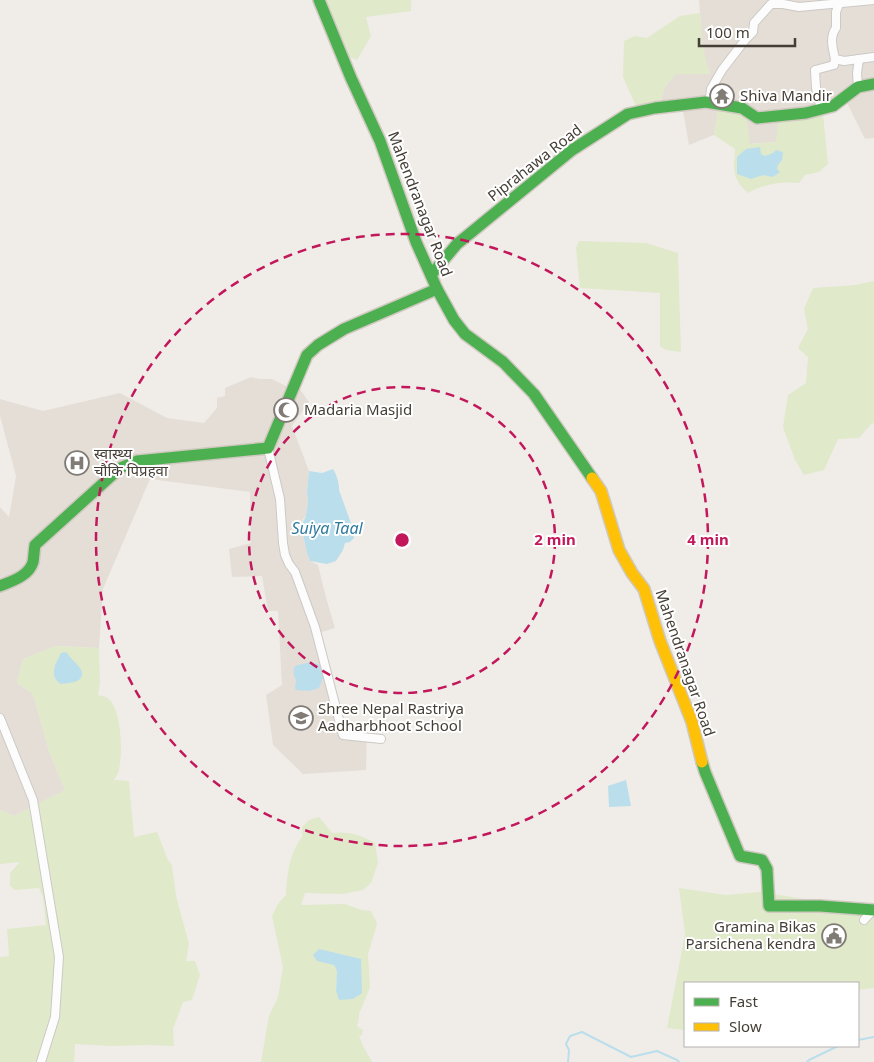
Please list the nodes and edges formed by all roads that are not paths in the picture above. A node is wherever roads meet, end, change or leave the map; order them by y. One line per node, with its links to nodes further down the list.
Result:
1 (319, 0): 11 (street, Mahendranagar Road)
2 (874, 0): 3 (street)
3 (839, 4): 5 (street); 9 (street)
4 (874, 57): 6 (street)
5 (835, 59): 6 (street); 10 (street)
6 (859, 59): 8 (street)
7 (874, 84): 8 (street, Piprahawa Road)
8 (858, 87): 10 (street, Piprahawa Road)
9 (706, 102): 10 (street, Piprahawa Road); 11 (street, Piprahawa Road)
10 (821, 109)
11 (431, 274): 12 (street, Mahendranagar Road)
12 (437, 289): 13 (street); 17 (street, Mahendranagar Road)
13 (268, 448): 14 (street); 16 (street)
14 (0, 586)
15 (0, 718): 19 (street)
16 (381, 738)
17 (873, 910): 18 (street)
18 (864, 920)
19 (41, 1062)

